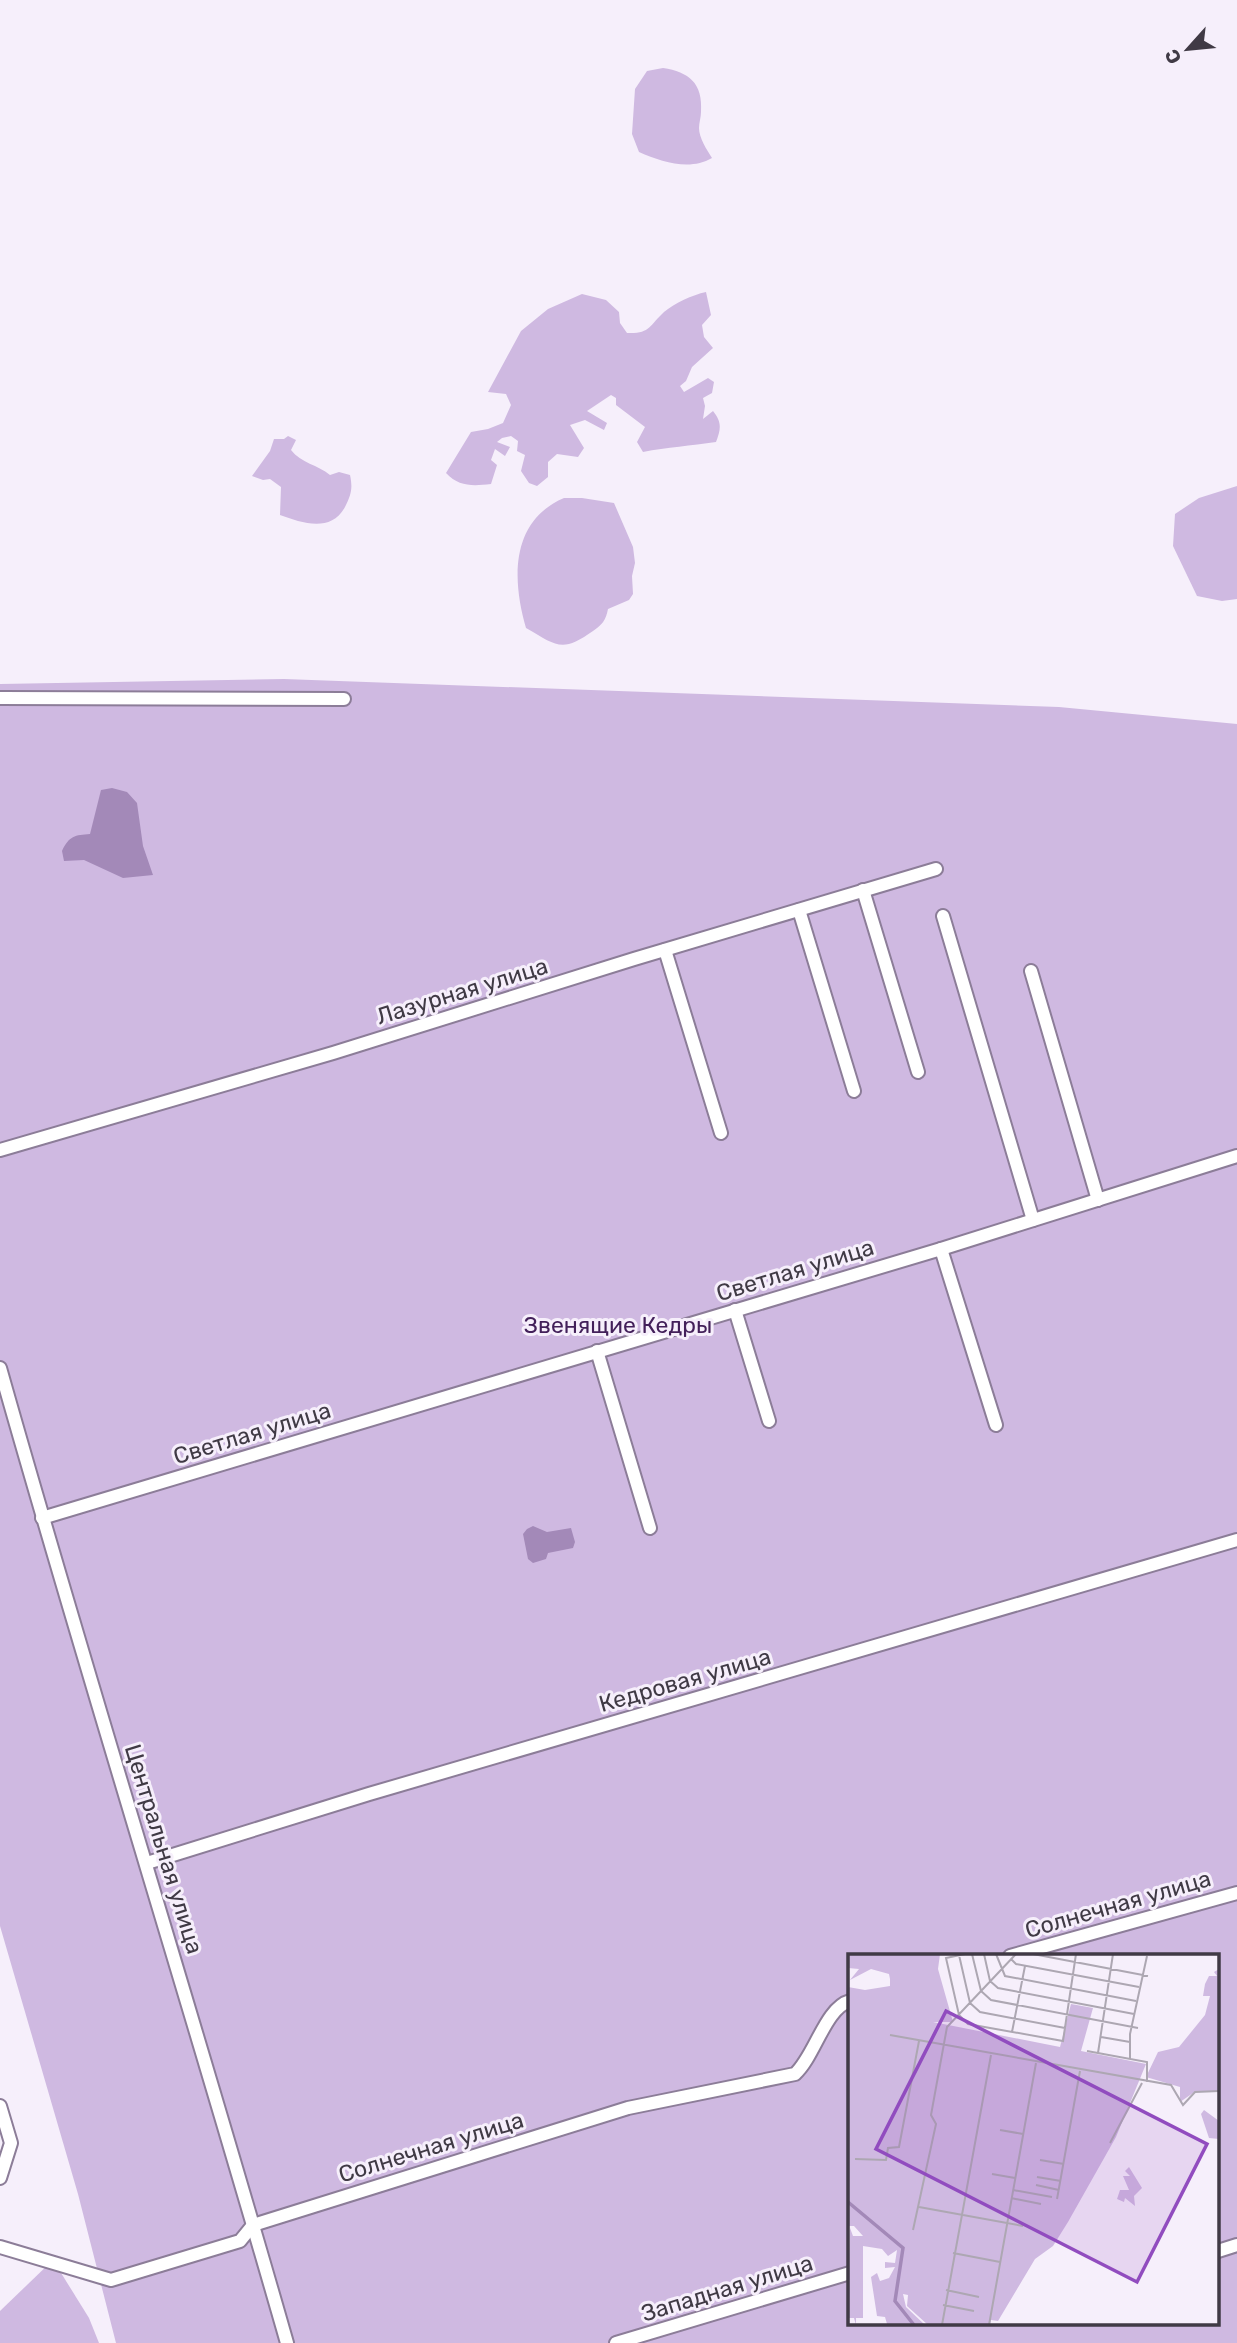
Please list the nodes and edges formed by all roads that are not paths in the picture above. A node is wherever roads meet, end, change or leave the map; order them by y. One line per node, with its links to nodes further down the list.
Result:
1 (0, 698): 2 (street)
2 (344, 699)
3 (936, 869): 4 (street, Лазурная улица)
4 (863, 890): 5 (street, Лазурная улица); 9 (street)
5 (799, 910): 7 (street, Лазурная улица); 10 (street)
6 (943, 916): 15 (street)
7 (665, 950): 11 (street); 12 (street, Лазурная улица)
8 (1031, 971): 14 (street)
9 (918, 1072)
10 (854, 1091)
11 (721, 1133)
12 (0, 1150)
13 (1237, 1156): 14 (street, Светлая улица)
14 (1098, 1200): 15 (street, Светлая улица)
15 (1033, 1220): 16 (street, Светлая улица)
16 (942, 1249): 17 (street, Светлая улица); 21 (street)
17 (735, 1310): 18 (street, Светлая улица); 20 (street)
18 (597, 1351): 22 (street, Светлая улица); 23 (street)
19 (0, 1367): 22 (street, Центральная улица)
20 (769, 1421)
21 (996, 1425)
22 (42, 1518): 25 (street, Центральная улица)
23 (650, 1528)
24 (1237, 1540): 25 (street, Кедровая улица)
25 (147, 1863): 31 (street, Центральная улица)
26 (1237, 1893): 27 (street, Солнечная улица)
27 (1017, 1954)
28 (848, 2002): 31 (street, Солнечная улица)
29 (0, 2106): 30 (street)
30 (0, 2178)
31 (253, 2225): 33 (street, Солнечная улица); 36 (street, Центральная улица)
32 (1237, 2245): 34 (street)
33 (0, 2247)
34 (1220, 2250)
35 (848, 2274): 37 (street, Западная улица)
36 (287, 2343)
37 (616, 2343)

